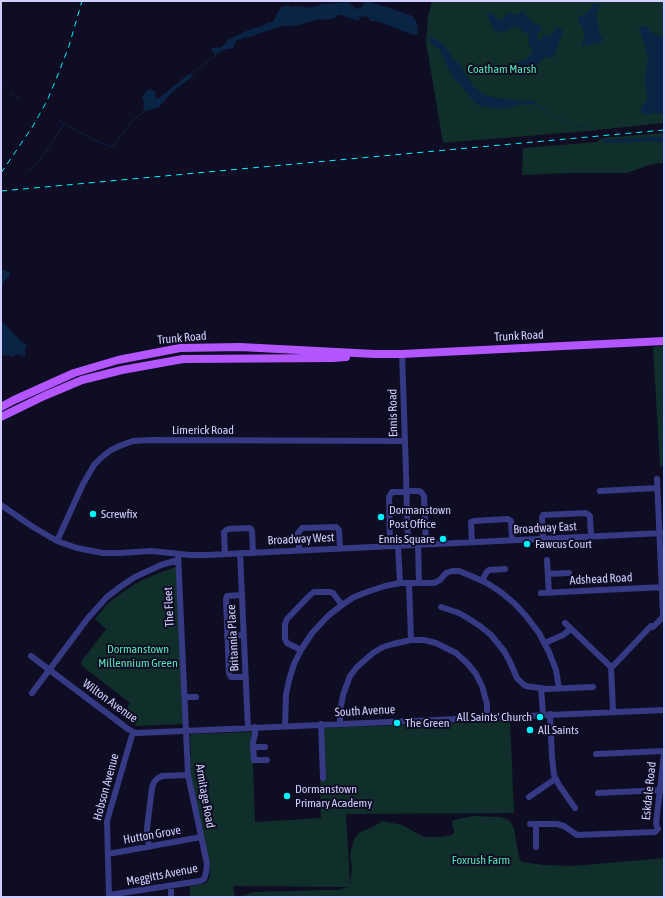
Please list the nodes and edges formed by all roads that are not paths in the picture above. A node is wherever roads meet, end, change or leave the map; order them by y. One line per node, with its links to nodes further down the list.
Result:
1 (664, 341): 3 (main road, Trunk Road)
2 (375, 354): 3 (main road, Trunk Road); 4 (main road, Trunk Road); 5 (main road, Trunk Road)
3 (402, 354): 6 (street, Ennis Road)
4 (1, 407)
5 (1, 417)
6 (405, 441): 10 (street, Ennis Road); 16 (street, Limerick Road)
7 (657, 479): 8 (street)
8 (657, 488): 9 (street); 12 (street)
9 (600, 491)
10 (406, 492): 19 (street); 21 (street, Ennis Road); 22 (street)
11 (1, 505): 16 (street)
12 (662, 533): 13 (street, Broadway East); 39 (street)
13 (591, 536): 14 (street, Broadway East); 14 (street)
14 (543, 539): 15 (street, Broadway East)
15 (512, 540): 17 (street, Broadway East); 17 (street)
16 (57, 541): 25 (street)
17 (472, 542): 19 (street, Broadway East)
18 (418, 544): 19 (street, Broadway West); 21 (street, Broadway West); 37 (street)
19 (426, 544)
20 (398, 545): 21 (street, Broadway West); 22 (street, Broadway West); 38 (street)
21 (408, 545)
22 (390, 546): 23 (street, Broadway West)
23 (340, 548): 24 (street, Broadway West); 24 (street)
24 (299, 550): 27 (street, Broadway West)
25 (159, 552): 29 (street); 31 (street)
26 (240, 553): 27 (street, Broadway West); 28 (street, Broadway West); 42 (street, Britannia Place)
27 (254, 553): 28 (street)
28 (225, 554): 29 (street, Broadway West)
29 (178, 557): 31 (street, Broadway West); 61 (street, The Fleet)
30 (547, 560): 34 (street)
31 (161, 565): 55 (street, Broadway West)
32 (505, 569): 35 (street)
33 (569, 573): 34 (street)
34 (548, 574): 41 (street)
35 (482, 581): 37 (street); 51 (street)
36 (409, 583): 37 (street); 38 (street); 50 (street)
37 (419, 583)
38 (400, 584): 43 (street)
39 (663, 587): 41 (street, Adshead Road); 45 (street)
40 (541, 593): 41 (street, Adshead Road)
41 (549, 593)
42 (241, 595): 48 (street, Britannia Place); 49 (street)
43 (342, 605): 52 (street); 52 (street)
44 (441, 607): 58 (street)
45 (664, 618): 54 (street)
46 (565, 623): 47 (street)
47 (571, 629): 51 (street); 54 (street)
48 (244, 635): 49 (street); 56 (street, Britannia Place)
49 (227, 636): 56 (street)
50 (411, 640): 67 (street); 69 (street)
51 (545, 643): 59 (street)
52 (301, 650): 71 (street)
53 (31, 656): 55 (street, Wilton Avenue)
54 (611, 667): 64 (street)
55 (50, 670): 60 (street, Broadway West); 74 (street, Wilton Avenue)
56 (246, 676): 70 (street, Britannia Place)
57 (593, 687): 59 (street)
58 (541, 688): 59 (street); 65 (street)
59 (559, 688)
60 (32, 693)
61 (185, 696): 62 (street); 73 (street, The Fleet)
62 (196, 697)
63 (664, 710): 64 (street, South Avenue)
64 (613, 712): 66 (street, South Avenue)
65 (543, 714): 66 (street, South Avenue); 67 (street, South Avenue)
66 (550, 714): 83 (street)
67 (487, 717): 69 (street, South Avenue)
68 (321, 724): 69 (street, South Avenue); 71 (street, South Avenue); 82 (street)
69 (340, 724)
70 (248, 725): 72 (street, South Avenue); 73 (street, South Avenue)
71 (285, 726): 72 (street, South Avenue)
72 (255, 727): 75 (street)
73 (186, 730): 74 (street, Wilton Avenue); 81 (street, Armitage Road)
74 (133, 732): 98 (street, Hobson Avenue)
75 (253, 747): 76 (street); 80 (street)
76 (264, 747)
77 (664, 750): 78 (street)
78 (596, 754)
79 (664, 754): 85 (street, Eskdale Road)
80 (267, 760)
81 (188, 775): 94 (street, Armitage Road); 96 (street)
82 (323, 778)
83 (555, 779): 86 (street); 90 (street)
84 (531, 786): 86 (street)
85 (662, 790): 87 (street); 92 (street, Eskdale Road)
86 (536, 793): 89 (street)
87 (598, 793)
88 (576, 796): 90 (street)
89 (529, 797)
90 (569, 800): 91 (street)
91 (575, 808)
92 (661, 830): 93 (street)
93 (575, 834): 95 (street); 97 (street)
94 (201, 837): 96 (street, Hutton Grove); 99 (street, Armitage Road)
95 (572, 841)
96 (149, 847): 98 (street, Hutton Grove)
97 (536, 847)
98 (108, 854): 102 (street, Hobson Avenue)
99 (207, 864): 100 (street, Meggitts Avenue)
100 (171, 886): 101 (street, Meggitts Avenue); 103 (street)
101 (141, 894): 102 (street, Meggitts Avenue)
102 (109, 896)
103 (171, 897)

